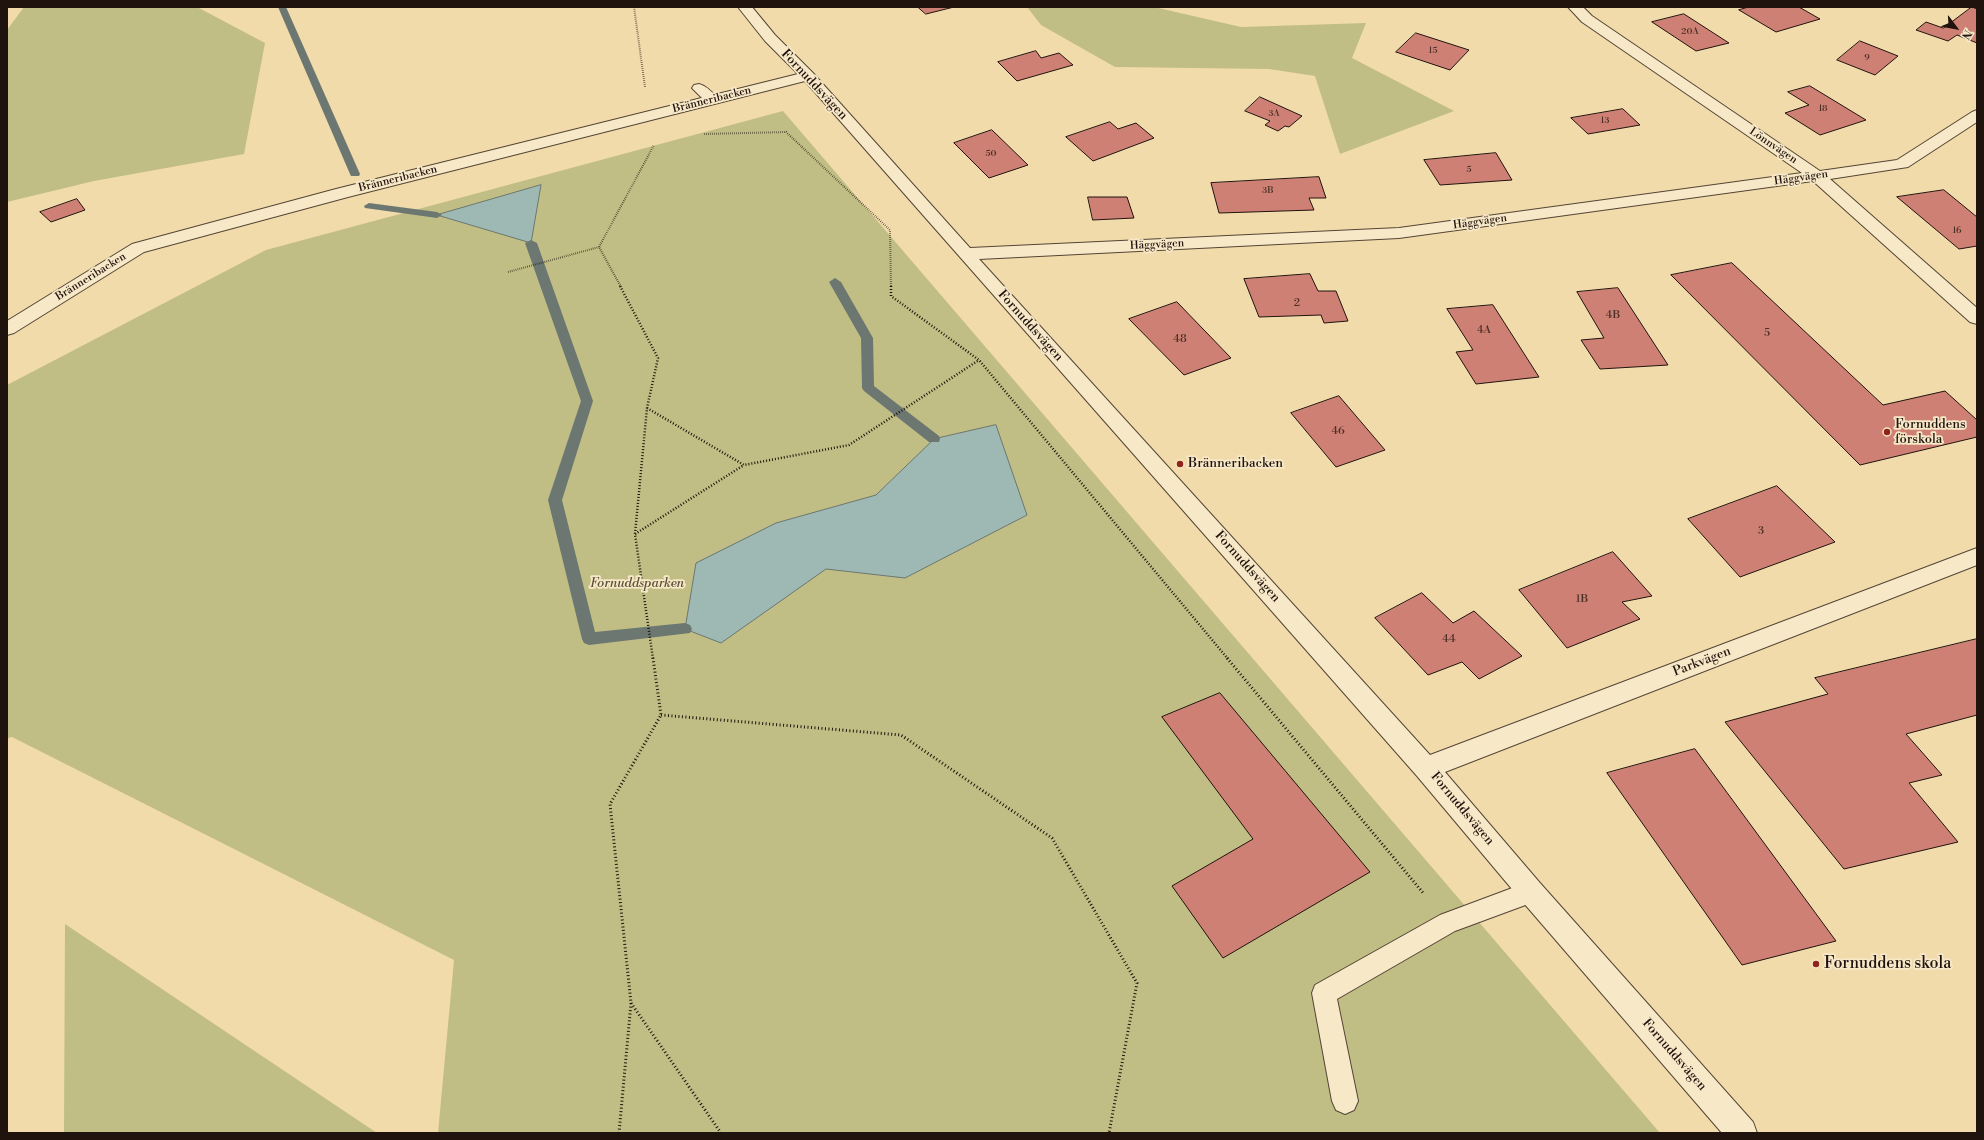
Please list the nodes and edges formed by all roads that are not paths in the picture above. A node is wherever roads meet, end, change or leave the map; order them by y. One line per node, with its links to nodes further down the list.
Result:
1 (745, 7): 3 (street, Fornuddsvägen)
2 (1575, 7): 7 (street, Lönnvägen)
3 (808, 76): 5 (street, Bränneribacken); 8 (street, Fornuddsvägen)
4 (699, 88): 5 (lane)
5 (712, 100): 10 (street, Bränneribacken)
6 (1977, 115): 7 (street, Häggvägen)
7 (1817, 176): 8 (street, Häggvägen); 9 (street, Lönnvägen)
8 (965, 254): 12 (street, Fornuddsvägen)
9 (1977, 318)
10 (7, 329)
11 (1977, 556): 12 (street, Parkvägen)
12 (1426, 768): 13 (street, Fornuddsvägen)
13 (1531, 892): 14 (lane); 15 (street, Fornuddsvägen)
14 (1345, 1101)
15 (1742, 1133)

